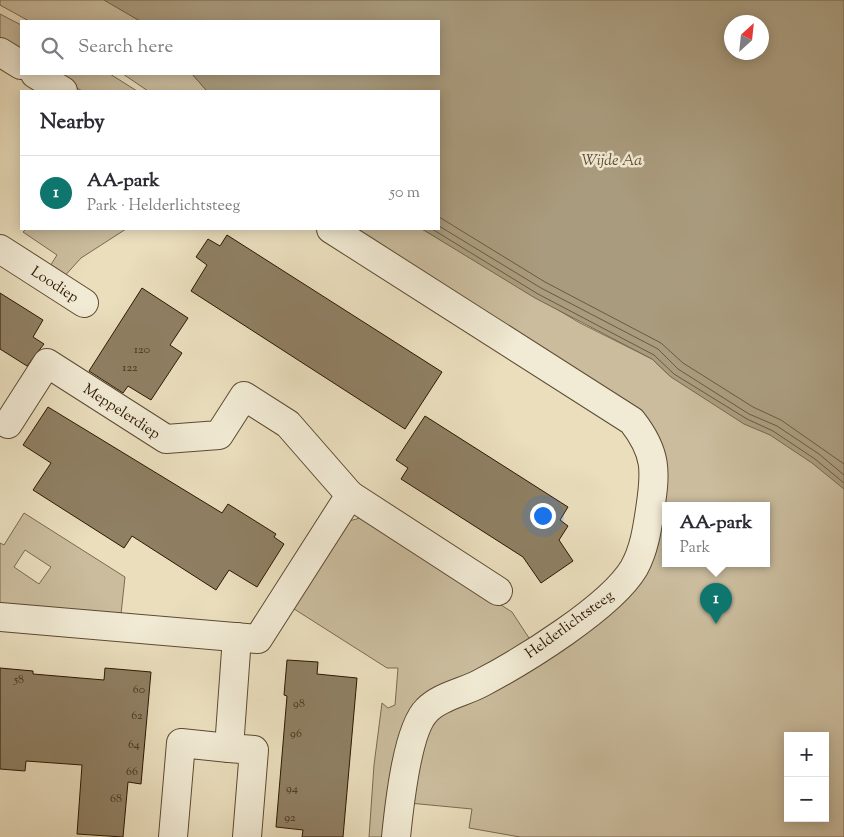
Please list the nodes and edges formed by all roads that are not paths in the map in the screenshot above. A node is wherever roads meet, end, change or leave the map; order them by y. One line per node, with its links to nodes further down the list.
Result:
1 (0, 52): 2 (street)
2 (20, 64)
3 (37, 75): 4 (street)
4 (60, 90)
5 (333, 230): 16 (street, Helderlichtsteeg)
6 (0, 249): 7 (street, Loodiep)
7 (84, 303)
8 (8, 424): 9 (street, Meppelerdiep)
9 (350, 495): 10 (street, Meppelerdiep); 12 (street)
10 (498, 591)
11 (0, 617): 12 (street)
12 (237, 637): 13 (street)
13 (229, 748): 14 (street); 15 (street)
14 (173, 837)
15 (247, 837)
16 (396, 837)

